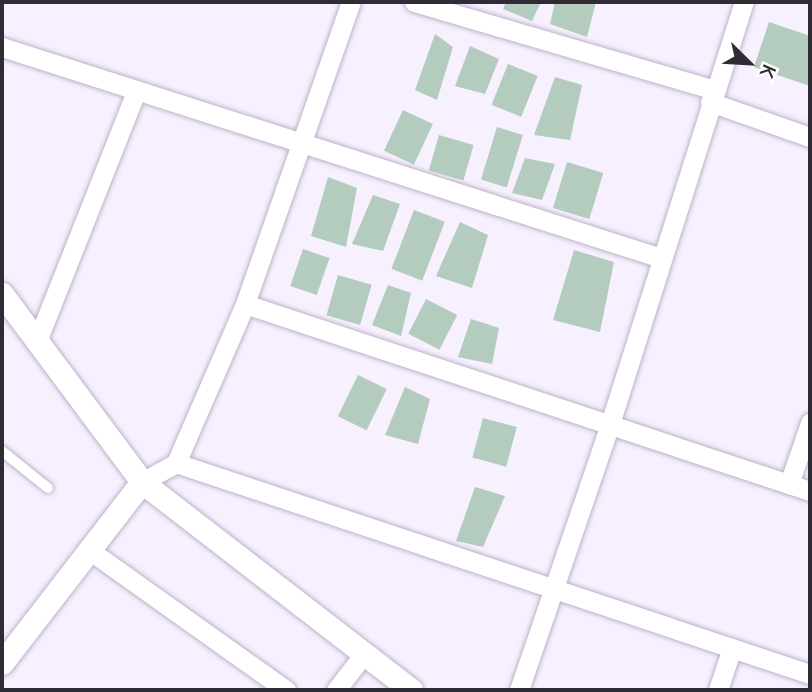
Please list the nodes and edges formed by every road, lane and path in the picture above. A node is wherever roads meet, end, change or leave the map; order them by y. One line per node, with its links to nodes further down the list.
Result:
1 (351, 2): 8 (street)
2 (414, 2): 6 (street)
3 (744, 2): 6 (street)
4 (2, 47): 5 (street)
5 (136, 91): 8 (street); 12 (street)
6 (712, 96): 7 (street); 9 (street)
7 (810, 137)
8 (301, 146): 9 (street); 11 (street)
9 (662, 258): 14 (street)
10 (2, 294): 12 (street)
11 (245, 304): 14 (street); 16 (street)
12 (38, 339): 17 (street)
13 (810, 423): 18 (street)
14 (609, 427): 18 (street); 22 (street)
15 (2, 451): 19 (lane)
16 (176, 463): 17 (street); 22 (street)
17 (142, 482): 21 (street); 24 (street)
18 (789, 484): 20 (street)
19 (48, 488)
20 (810, 491)
21 (89, 550): 25 (street); 27 (street)
22 (555, 591): 23 (street); 30 (street)
23 (732, 648): 26 (street); 31 (street)
24 (364, 653): 28 (street); 29 (street)
25 (2, 663)
26 (810, 674)
27 (286, 690)
28 (336, 690)
29 (411, 690)
30 (519, 690)
31 (718, 690)

